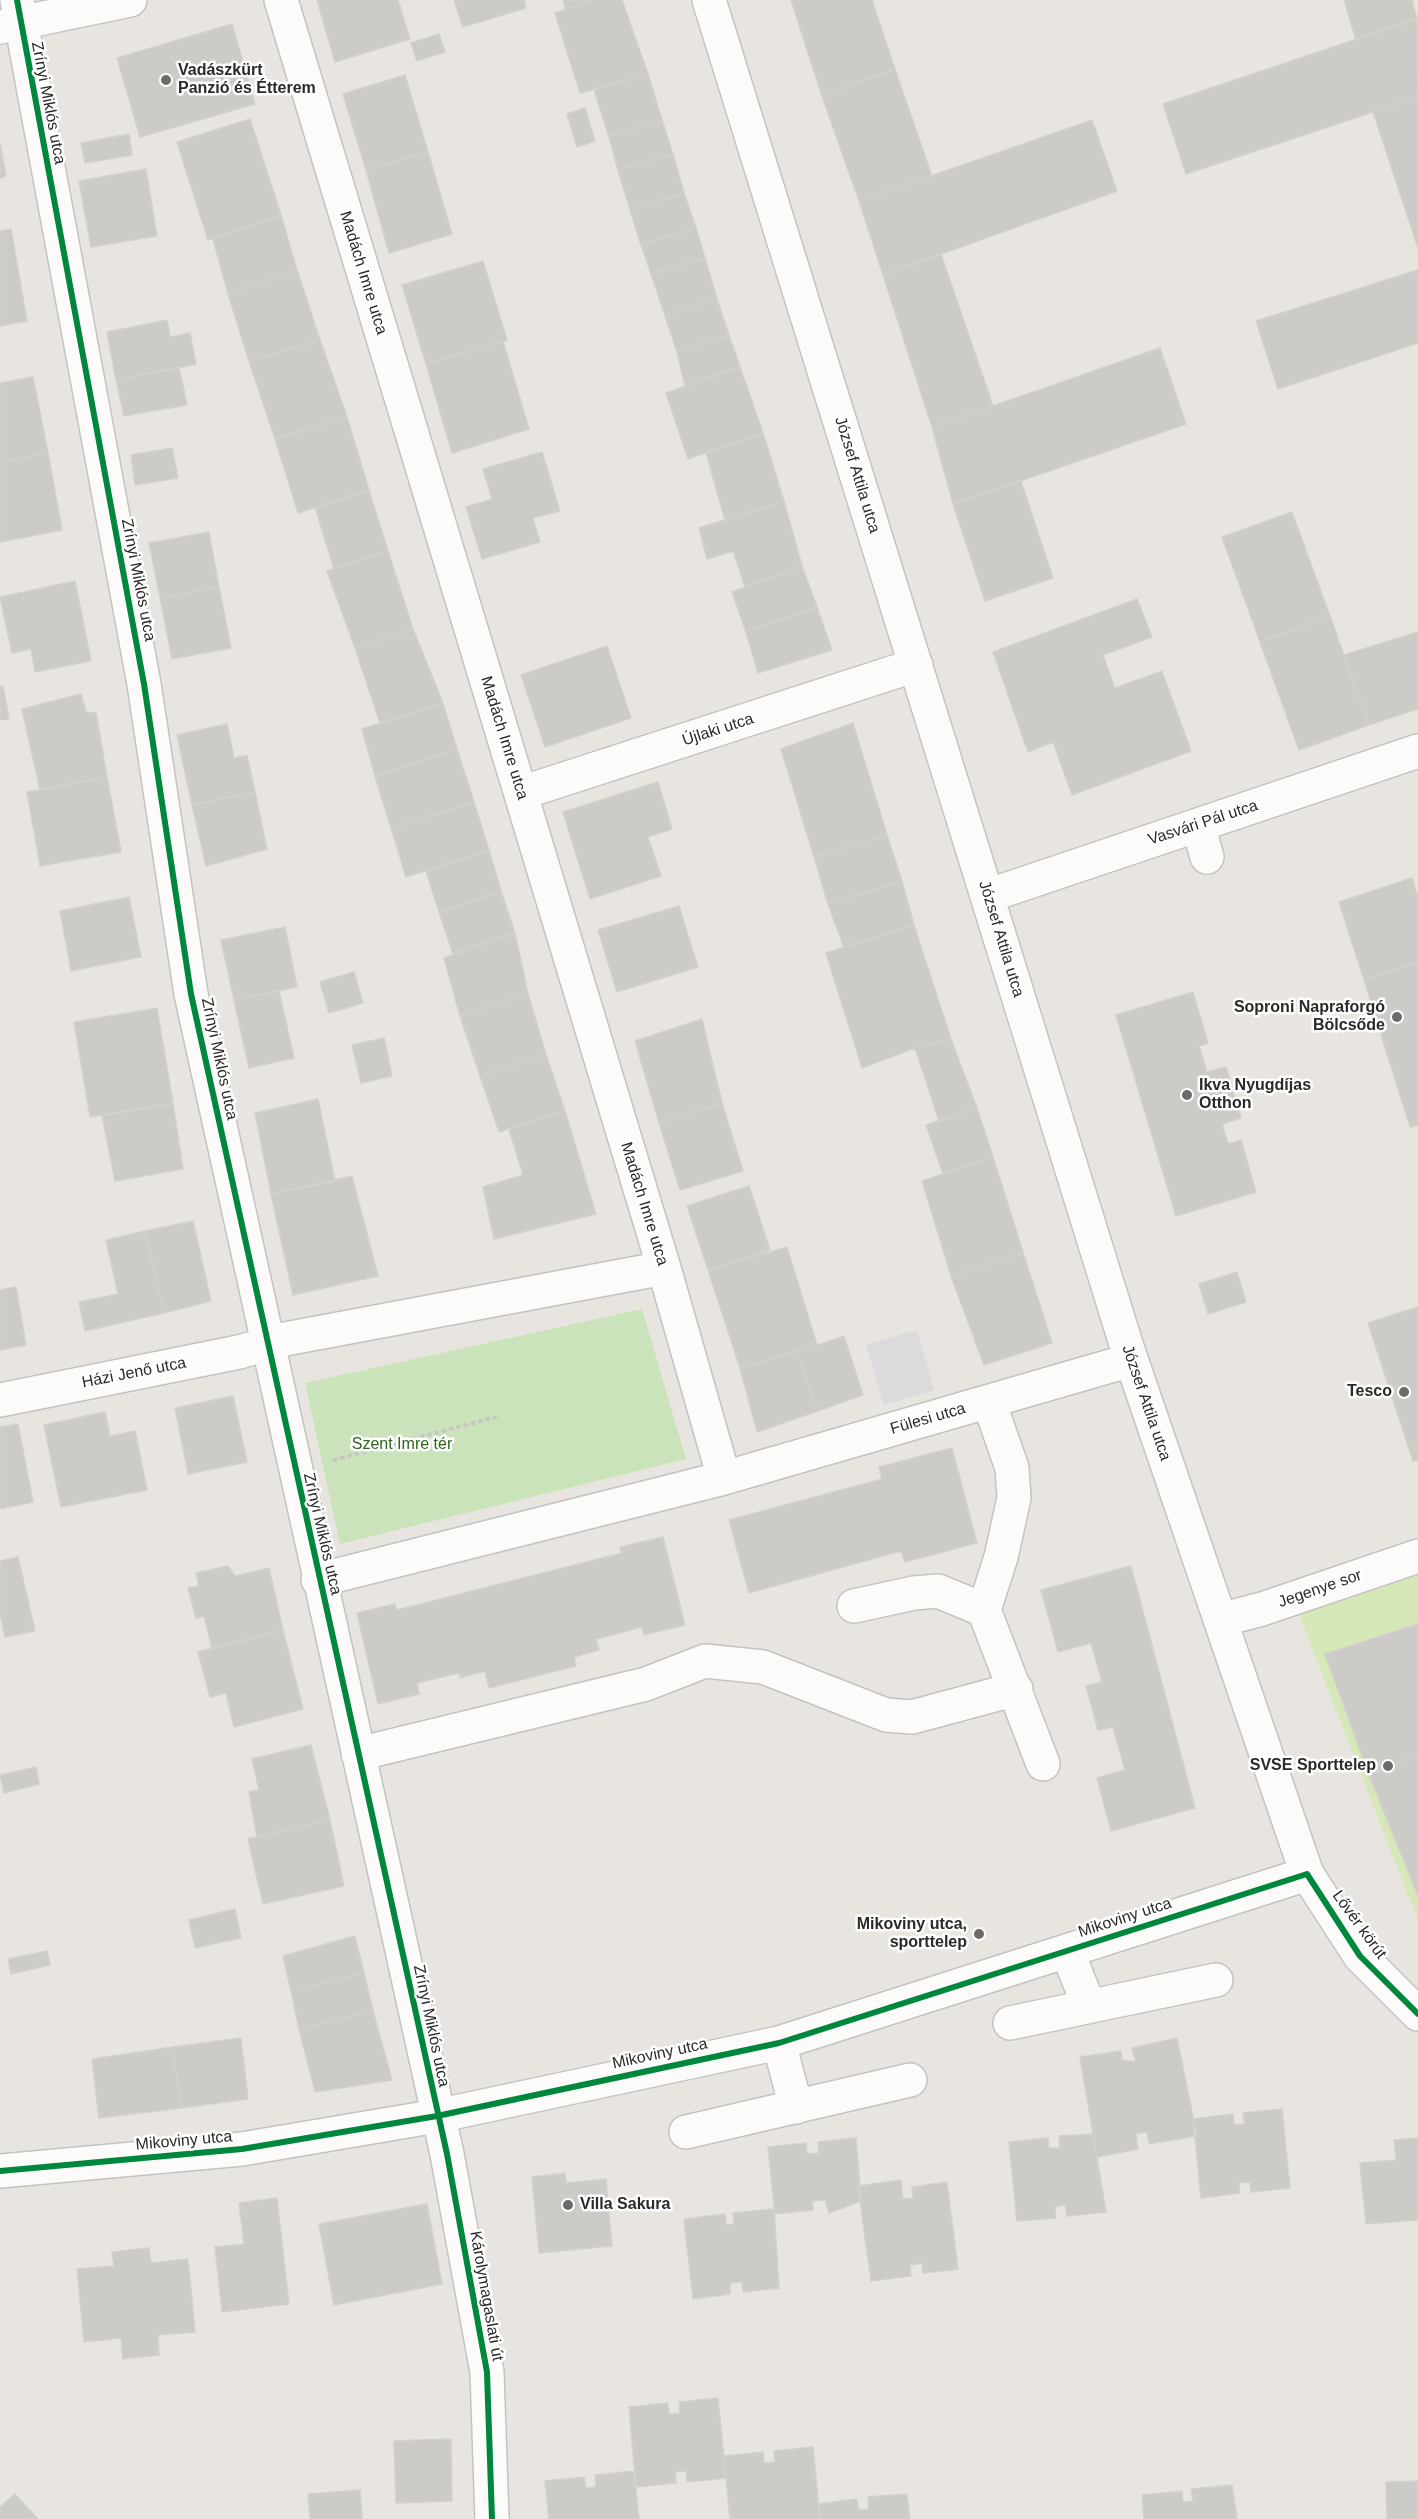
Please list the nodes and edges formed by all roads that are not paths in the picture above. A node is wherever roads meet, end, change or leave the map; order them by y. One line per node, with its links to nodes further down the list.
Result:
1 (130, 0): 4 (street)
2 (281, 0): 7 (street, Madách Imre utca)
3 (710, 0): 5 (street, József Attila utca)
4 (12, 16): 12 (street, Zrínyi Miklós utca)
5 (916, 665): 7 (street, Újlaki utca); 10 (street, József Attila utca)
6 (1418, 751): 8 (street, Vasvári Pál utca)
7 (521, 793): 11 (street, Madách Imre utca)
8 (1198, 825): 9 (street); 10 (street, Vasvári Pál utca)
9 (1207, 857)
10 (987, 896): 13 (street, József Attila utca)
11 (664, 1268): 12 (street); 16 (street, Madách Imre utca)
12 (267, 1343): 14 (street, Házi Jenő utca); 18 (street, Zrínyi Miklós utca)
13 (1131, 1360): 15 (street, Fülesi utca); 21 (street, József Attila utca)
14 (0, 1400)
15 (989, 1402): 16 (street, Fülesi utca); 20 (street)
16 (724, 1478): 18 (street)
17 (1418, 1556): 21 (street, Jegenye sor)
18 (318, 1580): 23 (street, Zrínyi Miklós utca)
19 (854, 1606): 20 (street)
20 (984, 1610): 22 (street)
21 (1220, 1620): 25 (street, József Attila utca)
22 (1016, 1689): 23 (street); 24 (street)
23 (358, 1754): 34 (street, Zrínyi Miklós utca)
24 (1043, 1764)
25 (1307, 1874): 26 (street, Mikoviny utca); 29 (street, Lővér körút)
26 (1067, 1951): 28 (street); 31 (street, Mikoviny utca)
27 (1216, 1980): 28 (street)
28 (1089, 2006): 30 (street)
29 (1418, 2014)
30 (1010, 2023)
31 (779, 2043): 33 (street); 34 (street, Mikoviny utca)
32 (910, 2080): 33 (street)
33 (796, 2107): 35 (street)
34 (437, 2116): 36 (street, Mikoviny utca); 37 (street, Károlymagaslati út)
35 (686, 2132)
36 (0, 2171)
37 (492, 2519)

